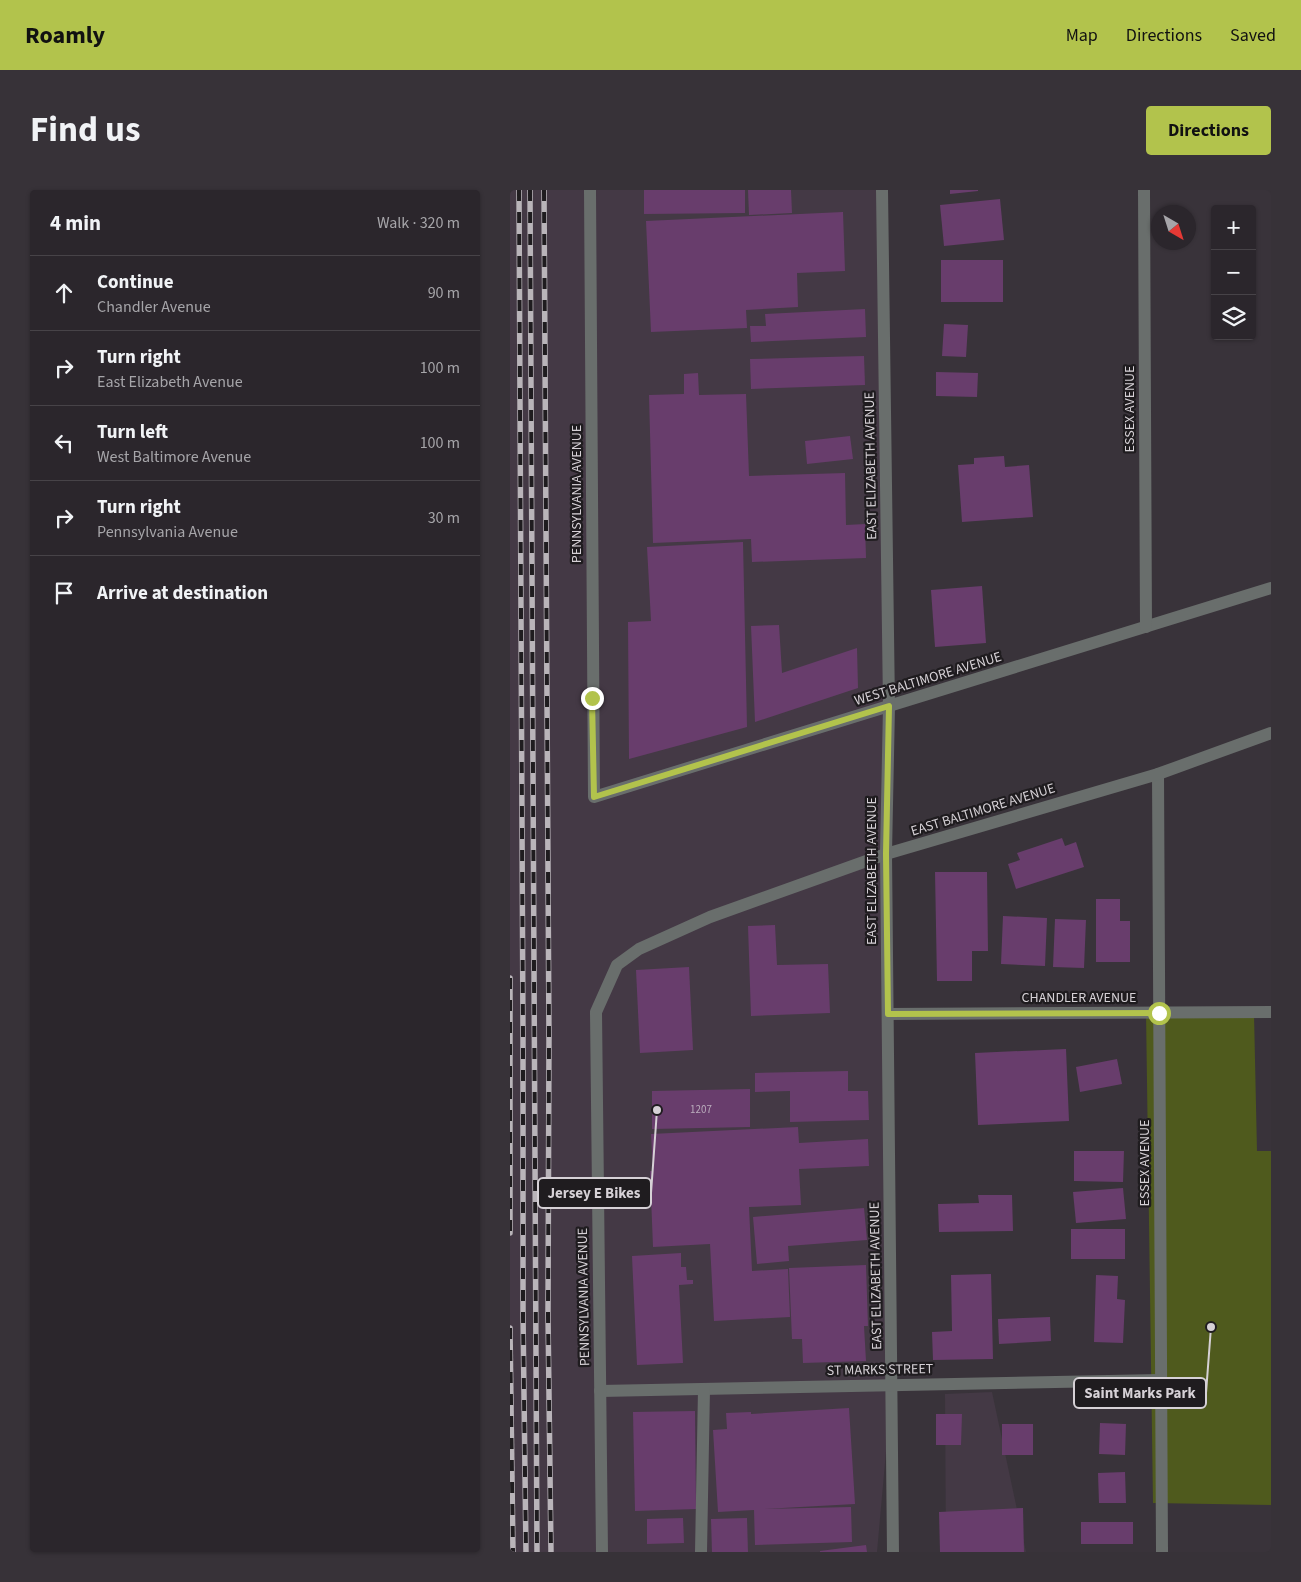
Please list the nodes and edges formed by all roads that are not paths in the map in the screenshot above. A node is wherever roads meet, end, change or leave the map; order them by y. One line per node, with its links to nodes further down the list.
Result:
1 (590, 190): 9 (street, PENNSYLVANIA AVENUE)
2 (882, 190): 6 (street, EAST ELIZABETH AVENUE)
3 (1144, 190): 5 (street, ESSEX AVENUE)
4 (1271, 588): 5 (street, WEST BALTIMORE AVENUE)
5 (1146, 627): 6 (street, WEST BALTIMORE AVENUE)
6 (889, 706): 9 (street, WEST BALTIMORE AVENUE); 10 (street, EAST ELIZABETH AVENUE)
7 (1271, 733): 8 (street, EAST BALTIMORE AVENUE)
8 (1158, 774): 10 (street, EAST BALTIMORE AVENUE); 13 (street, ESSEX AVENUE)
9 (594, 797)
10 (886, 854): 11 (street, EAST BALTIMORE AVENUE); 14 (street, EAST ELIZABETH AVENUE)
11 (596, 1012): 18 (street, PENNSYLVANIA AVENUE)
12 (1271, 1012): 13 (street, CHANDLER AVENUE)
13 (1159, 1013): 14 (street, CHANDLER AVENUE); 15 (street, ESSEX AVENUE)
14 (888, 1014): 16 (street, EAST ELIZABETH AVENUE)
15 (1161, 1380): 16 (street, ST MARKS STREET); 22 (street, ESSEX AVENUE)
16 (892, 1385): 17 (street, ST MARKS STREET); 21 (street, EAST ELIZABETH AVENUE)
17 (704, 1389): 18 (street, ST MARKS STREET); 20 (street)
18 (600, 1391): 19 (street, PENNSYLVANIA AVENUE)
19 (602, 1552)
20 (702, 1552)
21 (893, 1552)
22 (1162, 1552)

